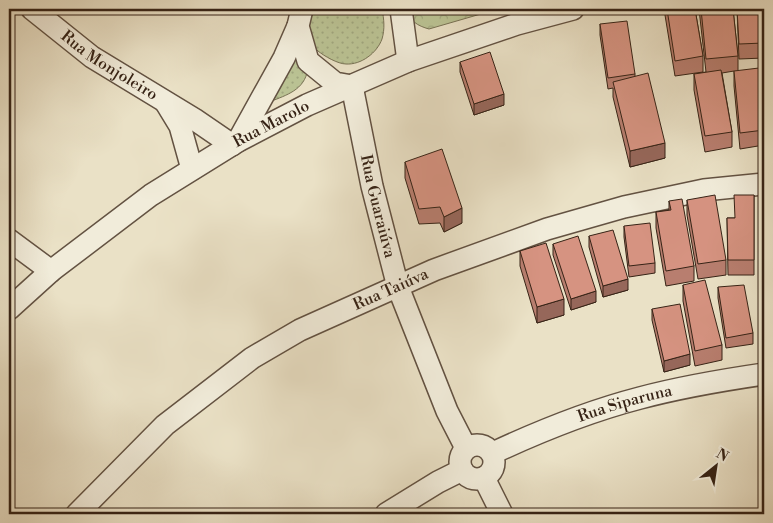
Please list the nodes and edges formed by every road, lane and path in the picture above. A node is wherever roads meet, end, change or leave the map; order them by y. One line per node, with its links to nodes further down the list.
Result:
1 (32, 9): 7 (street, Rua Monjoleiro)
2 (401, 9): 5 (street)
3 (573, 9): 5 (street, Rua Marolo)
4 (300, 18): 6 (street); 8 (street)
5 (408, 61): 6 (street, Rua Marolo)
6 (352, 86): 8 (street, Rua Marolo); 13 (street, Rua Guaraiúva)
7 (165, 103): 8 (street, Rua Monjoleiro); 9 (street, Rua Monjoleiro)
8 (235, 143): 9 (street, Rua Marolo)
9 (192, 169): 12 (street, Rua Marolo)
10 (764, 184): 13 (street, Rua Taiúva)
11 (9, 240): 12 (street)
12 (51, 271): 14 (street, Rua Marolo)
13 (398, 287): 16 (street, Rua Guaraiúva); 20 (street, Rua Taiúva)
14 (9, 309)
15 (764, 374): 17 (street, Rua Siparuna)
16 (466, 448): 17 (street); 18 (street)
17 (493, 453): 19 (street)
18 (462, 470): 19 (street); 21 (street)
19 (484, 478): 22 (street)
20 (77, 514)
21 (386, 514)
22 (502, 514)

